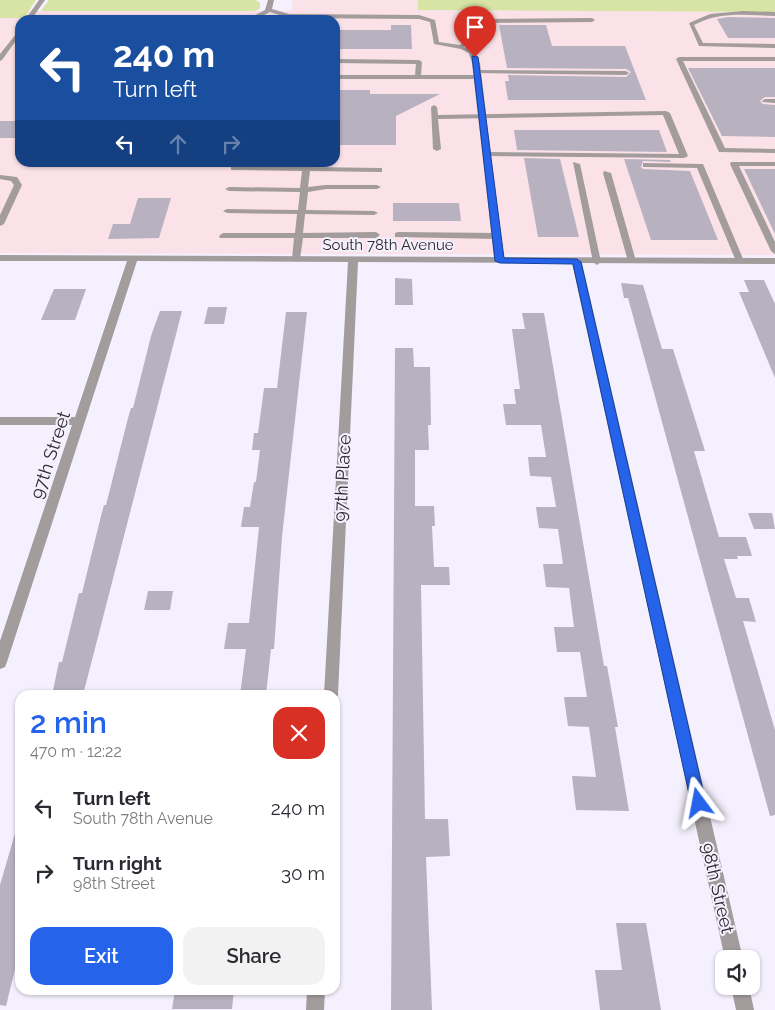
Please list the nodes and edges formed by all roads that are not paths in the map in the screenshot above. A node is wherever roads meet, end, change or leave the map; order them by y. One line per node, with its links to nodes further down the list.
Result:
1 (42, 0): 5 (lane)
2 (271, 0): 3 (lane)
3 (269, 10): 6 (lane); 7 (lane)
4 (775, 14): 11 (lane)
5 (32, 15)
6 (260, 15)
7 (286, 15)
8 (340, 16): 12 (lane)
9 (592, 20): 12 (lane)
10 (15, 38): 13 (lane)
11 (775, 46)
12 (461, 47): 17 (street)
13 (0, 59)
14 (775, 59): 26 (lane)
15 (340, 61): 19 (lane)
16 (626, 73): 17 (lane)
17 (477, 75): 19 (lane); 24 (street)
18 (340, 77): 19 (lane)
19 (418, 77)
20 (765, 101): 21 (lane)
21 (775, 101)
22 (434, 107): 23 (lane)
23 (435, 117): 24 (lane); 25 (lane)
24 (482, 118): 27 (street); 27 (lane)
25 (437, 149)
26 (775, 151)
27 (487, 154): 47 (street)
28 (576, 164): 58 (lane)
29 (775, 164): 48 (lane)
30 (646, 165): 55 (lane)
31 (234, 168): 32 (lane)
32 (306, 169): 33 (lane); 38 (lane)
33 (379, 170)
34 (607, 174): 54 (lane)
35 (0, 177): 42 (lane)
36 (377, 187): 38 (lane)
37 (229, 189): 38 (lane)
38 (304, 190): 40 (lane)
39 (227, 211): 40 (lane)
40 (301, 212): 41 (lane); 43 (lane)
41 (374, 213)
42 (0, 224)
43 (298, 235): 44 (lane); 46 (lane); 51 (lane)
44 (376, 235)
45 (398, 235): 47 (lane)
46 (223, 236)
47 (496, 236): 53 (street)
48 (775, 251)
49 (0, 258): 50 (street, South 78th Avenue)
50 (133, 258): 51 (street, South 78th Avenue); 60 (street, 97th Street)
51 (296, 260): 52 (street, South 78th Avenue)
52 (353, 260): 53 (street, South 78th Avenue); 62 (street, 97th Place)
53 (500, 261): 57 (street, South 78th Avenue)
54 (632, 261): 55 (street, South 78th Avenue); 58 (street, South 78th Avenue)
55 (740, 261): 56 (street, South 78th Avenue)
56 (775, 261)
57 (577, 262): 58 (street, South 78th Avenue); 63 (street, 98th Street)
58 (597, 262)
59 (0, 421): 60 (street)
60 (79, 421): 61 (street, 97th Street)
61 (0, 662)
62 (331, 690)
63 (732, 950)
64 (316, 995): 66 (street)
65 (742, 995): 67 (street)
66 (315, 1010)
67 (745, 1010)

